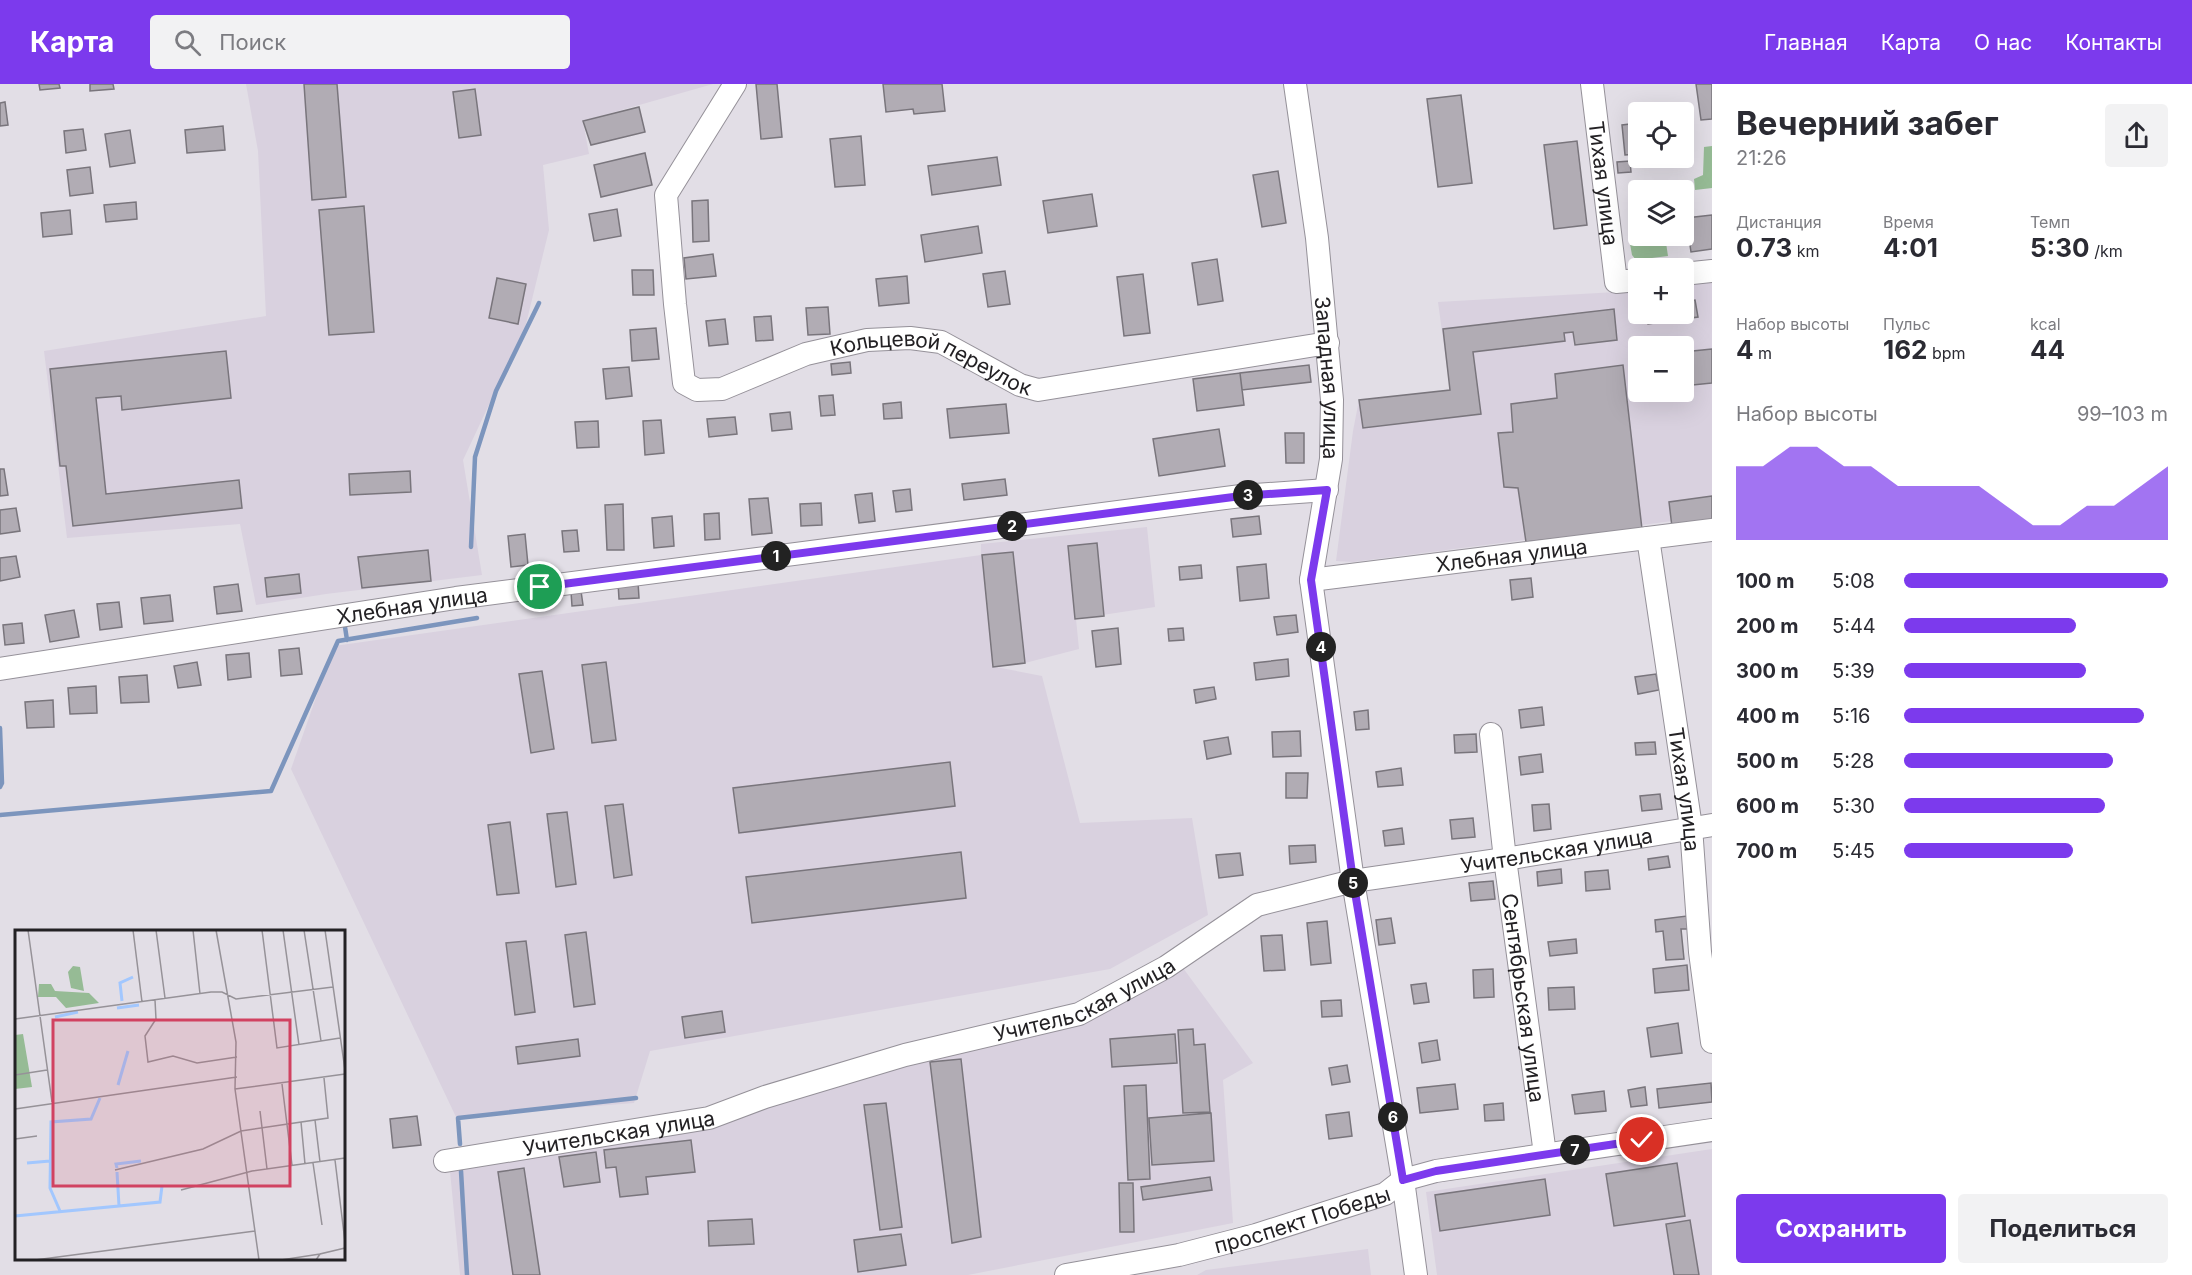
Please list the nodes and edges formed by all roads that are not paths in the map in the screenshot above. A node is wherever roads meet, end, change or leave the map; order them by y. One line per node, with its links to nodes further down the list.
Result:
1 (735, 84): 7 (street, Кольцевой переулок)
2 (1295, 84): 7 (street, Западная улица)
3 (1592, 84): 6 (street, Тихая улица)
4 (1712, 271): 5 (street)
5 (1694, 273)
6 (1627, 281)
7 (1328, 344): 8 (street, Западная улица)
8 (1327, 490): 11 (street, Западная улица); 12 (street, Хлебная улица)
9 (1712, 530): 10 (street, Хлебная улица)
10 (1648, 538): 11 (street, Хлебная улица); 14 (street, Тихая улица)
11 (1311, 580): 16 (street, Западная улица)
12 (0, 669)
13 (1491, 734): 15 (street, Сентябрьская улица)
14 (1701, 826): 15 (street, Учительская улица); 17 (street, Тихая улица)
15 (1505, 859): 16 (street, Учительская улица); 19 (street, Сентябрьская улица)
16 (1353, 880): 20 (street, Учительская улица); 21 (street, Западная улица)
17 (1712, 1042)
18 (1712, 1131): 19 (street, проспект Победы)
19 (1545, 1154): 21 (street, проспект Победы)
20 (445, 1161)
21 (1403, 1180): 22 (street, проспект Победы); 23 (street, Западная улица)
22 (1066, 1275)
23 (1416, 1275)

